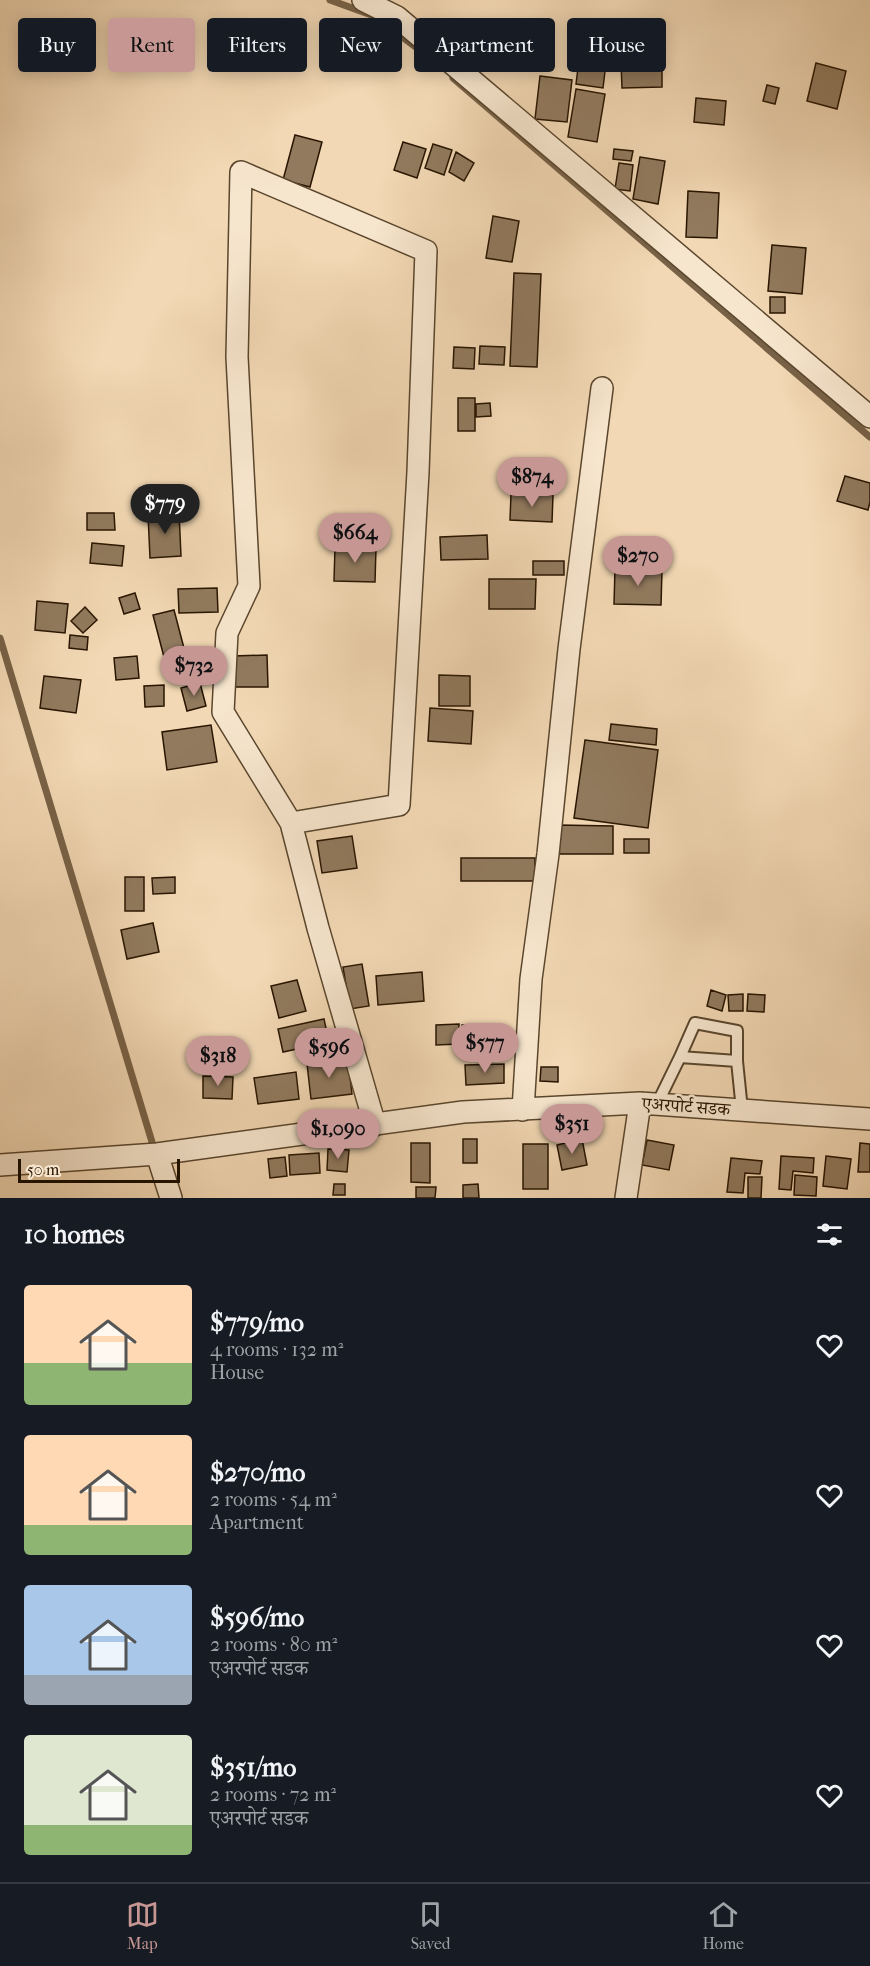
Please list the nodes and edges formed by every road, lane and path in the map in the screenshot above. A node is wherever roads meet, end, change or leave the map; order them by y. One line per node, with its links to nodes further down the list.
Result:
1 (363, 0): 3 (street)
2 (602, 388): 8 (street)
3 (870, 417)
4 (291, 823): 4 (street); 11 (street)
5 (680, 1058): 6 (lane); 6 (lane); 7 (lane)
6 (737, 1061): 9 (lane)
7 (649, 1104): 8 (street, एअरपोर्ट सडक); 9 (street, एअरपोर्ट सडक); 15 (street)
8 (523, 1110): 11 (street, एअरपोर्ट सडक)
9 (742, 1110): 10 (street, एअरपोर्ट सडक)
10 (870, 1119)
11 (375, 1125): 12 (street, एअरपोर्ट सडक)
12 (151, 1154): 13 (street, एअरपोर्ट सडक); 14 (street)
13 (0, 1165)
14 (171, 1198)
15 (626, 1198)

